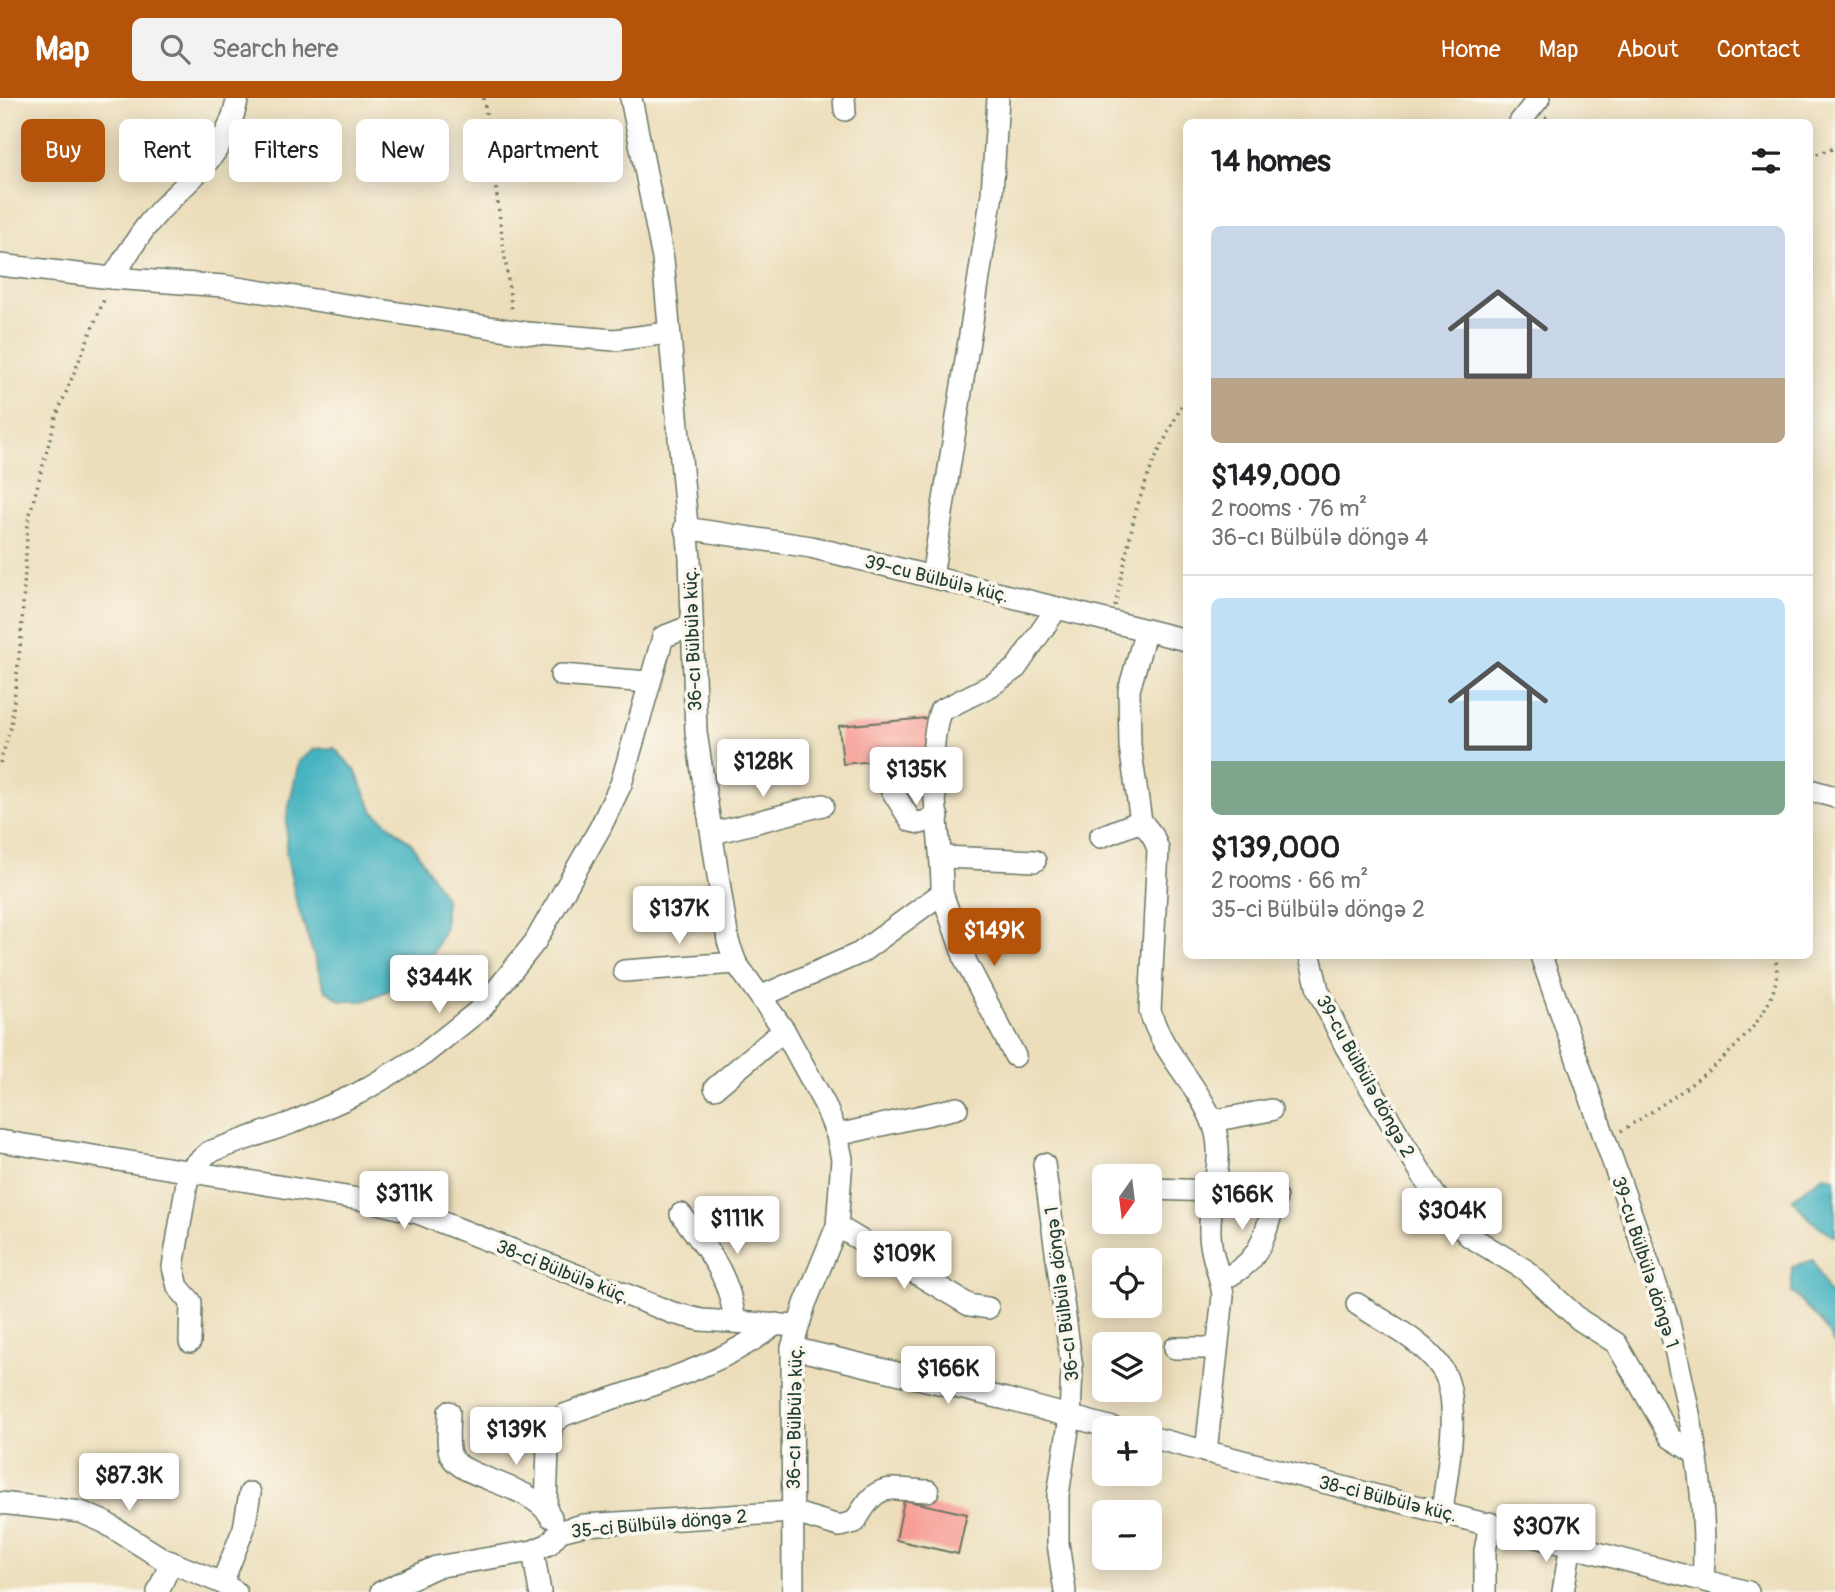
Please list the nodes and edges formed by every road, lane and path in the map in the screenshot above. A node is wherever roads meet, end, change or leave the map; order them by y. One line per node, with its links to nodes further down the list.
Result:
1 (238, 98): 10 (street)
2 (484, 98): 11 (path)
3 (631, 98): 12 (street, 36-cı Bülbülə küç.)
4 (998, 98): 15 (street)
5 (1539, 98): 6 (street)
6 (1522, 119)
7 (1835, 148): 8 (path)
8 (1813, 155)
9 (0, 265): 10 (street)
10 (112, 278): 11 (street); 23 (path)
11 (514, 331): 12 (street)
12 (668, 333): 14 (street, 36-cı Bülbülə küç.)
13 (1183, 403): 17 (path)
14 (685, 527): 15 (street, 39-cu Bülbülə küç.); 18 (street, 36-cı Bülbülə küç.)
15 (932, 577): 16 (street, 39-cu Bülbülə küç.)
16 (1058, 608): 17 (street, 39-cu Bülbülə küç.); 28 (street)
17 (1112, 621): 19 (street, 39-cu Bülbülə küç.)
18 (691, 626): 22 (street); 30 (street, 36-cı Bülbülə küç.)
19 (1146, 630): 20 (street, 39-cu Bülbülə küç.); 29 (street)
20 (1183, 639)
21 (561, 675): 22 (street)
22 (648, 682): 51 (street)
23 (0, 763)
24 (881, 773): 28 (street)
25 (1813, 791): 26 (street)
26 (1835, 797)
27 (823, 805): 30 (street)
28 (938, 817): 32 (street)
29 (1141, 821): 31 (street); 46 (street)
30 (714, 834): 38 (street, 36-cı Bülbülə küç.)
31 (1100, 837)
32 (943, 857): 33 (street); 34 (street)
33 (1035, 862)
34 (942, 892): 40 (street); 42 (street)
35 (1311, 959): 72 (street, 39-cu Bülbülə döngə 2)
36 (1542, 959): 49 (street, 39-cu Bülbülə döngə 1)
37 (1776, 959): 49 (path)
38 (736, 963): 39 (street); 40 (street, 36-cı Bülbülə küç.)
39 (624, 971)
40 (762, 996): 41 (street, 36-cı Bülbülə küç.)
41 (784, 1030): 43 (street); 47 (street, 36-cı Bülbülə küç.)
42 (1015, 1056)
43 (715, 1088)
44 (957, 1108): 47 (street)
45 (1271, 1110): 46 (street)
46 (1212, 1121): 53 (street)
47 (837, 1135): 56 (street, 36-cı Bülbülə küç.)
48 (0, 1141): 51 (street, 38-ci Bülbülə küç.)
49 (1605, 1142): 72 (street, 39-cu Bülbülə döngə 1)
50 (1044, 1164): 68 (street, 36-cı Bülbülə döngə 1)
51 (189, 1170): 60 (street, 38-ci Bülbülə küç.); 63 (street)
52 (1162, 1189): 53 (street)
53 (1215, 1191): 57 (street)
54 (1276, 1198): 57 (street)
55 (681, 1214): 60 (street)
56 (837, 1226): 59 (street); 62 (street, 36-cı Bülbülə küç.)
57 (1221, 1280): 65 (street)
58 (1357, 1304): 78 (street)
59 (988, 1308)
60 (735, 1322): 61 (street, 38-ci Bülbülə küç.)
61 (776, 1324): 62 (street, 38-ci Bülbülə küç.); 76 (street)
62 (798, 1326): 66 (street, 36-cı Bülbülə küç.)
63 (190, 1342)
64 (1175, 1348): 65 (street)
65 (1217, 1348): 71 (street)
66 (792, 1349): 68 (street); 77 (street, 36-cı Bülbülə küç.)
67 (449, 1412): 76 (street)
68 (1070, 1417): 69 (street); 91 (street, 36-cı Bülbülə döngə 1)
69 (1092, 1423)
70 (1162, 1440): 71 (street, 38-ci Bülbülə küç.)
71 (1206, 1452): 78 (street, 38-ci Bülbülə küç.)
72 (1693, 1452): 84 (street, 39-cu Bülbülə döngə 1)
73 (928, 1491): 77 (street)
74 (250, 1493): 86 (street)
75 (0, 1503): 83 (street)
76 (546, 1508): 80 (street)
77 (792, 1512): 80 (street, 35-ci Bülbülə döngə 2); 90 (street, 36-cı Bülbülə küç.)
78 (1442, 1512): 79 (street, 38-ci Bülbülə küç.)
79 (1490, 1523): 81 (street, 38-ci Bülbülə küç.); 92 (street)
80 (560, 1531): 82 (street, 35-ci Bülbülə döngə 2)
81 (1571, 1544): 85 (street, 38-ci Bülbülə küç.); 93 (street)
82 (533, 1551): 88 (street, 35-ci Bülbülə döngə 2); 89 (street)
83 (171, 1562): 86 (street); 87 (street)
84 (1703, 1579): 85 (street, 38-ci Bülbülə küç.); 94 (street, 38-ci Bülbülə küç.)
85 (1679, 1583)
86 (229, 1587)
87 (158, 1592)
88 (381, 1592)
89 (540, 1592)
90 (793, 1592)
91 (1065, 1592)
92 (1485, 1592)
93 (1563, 1592)
94 (1748, 1592)

